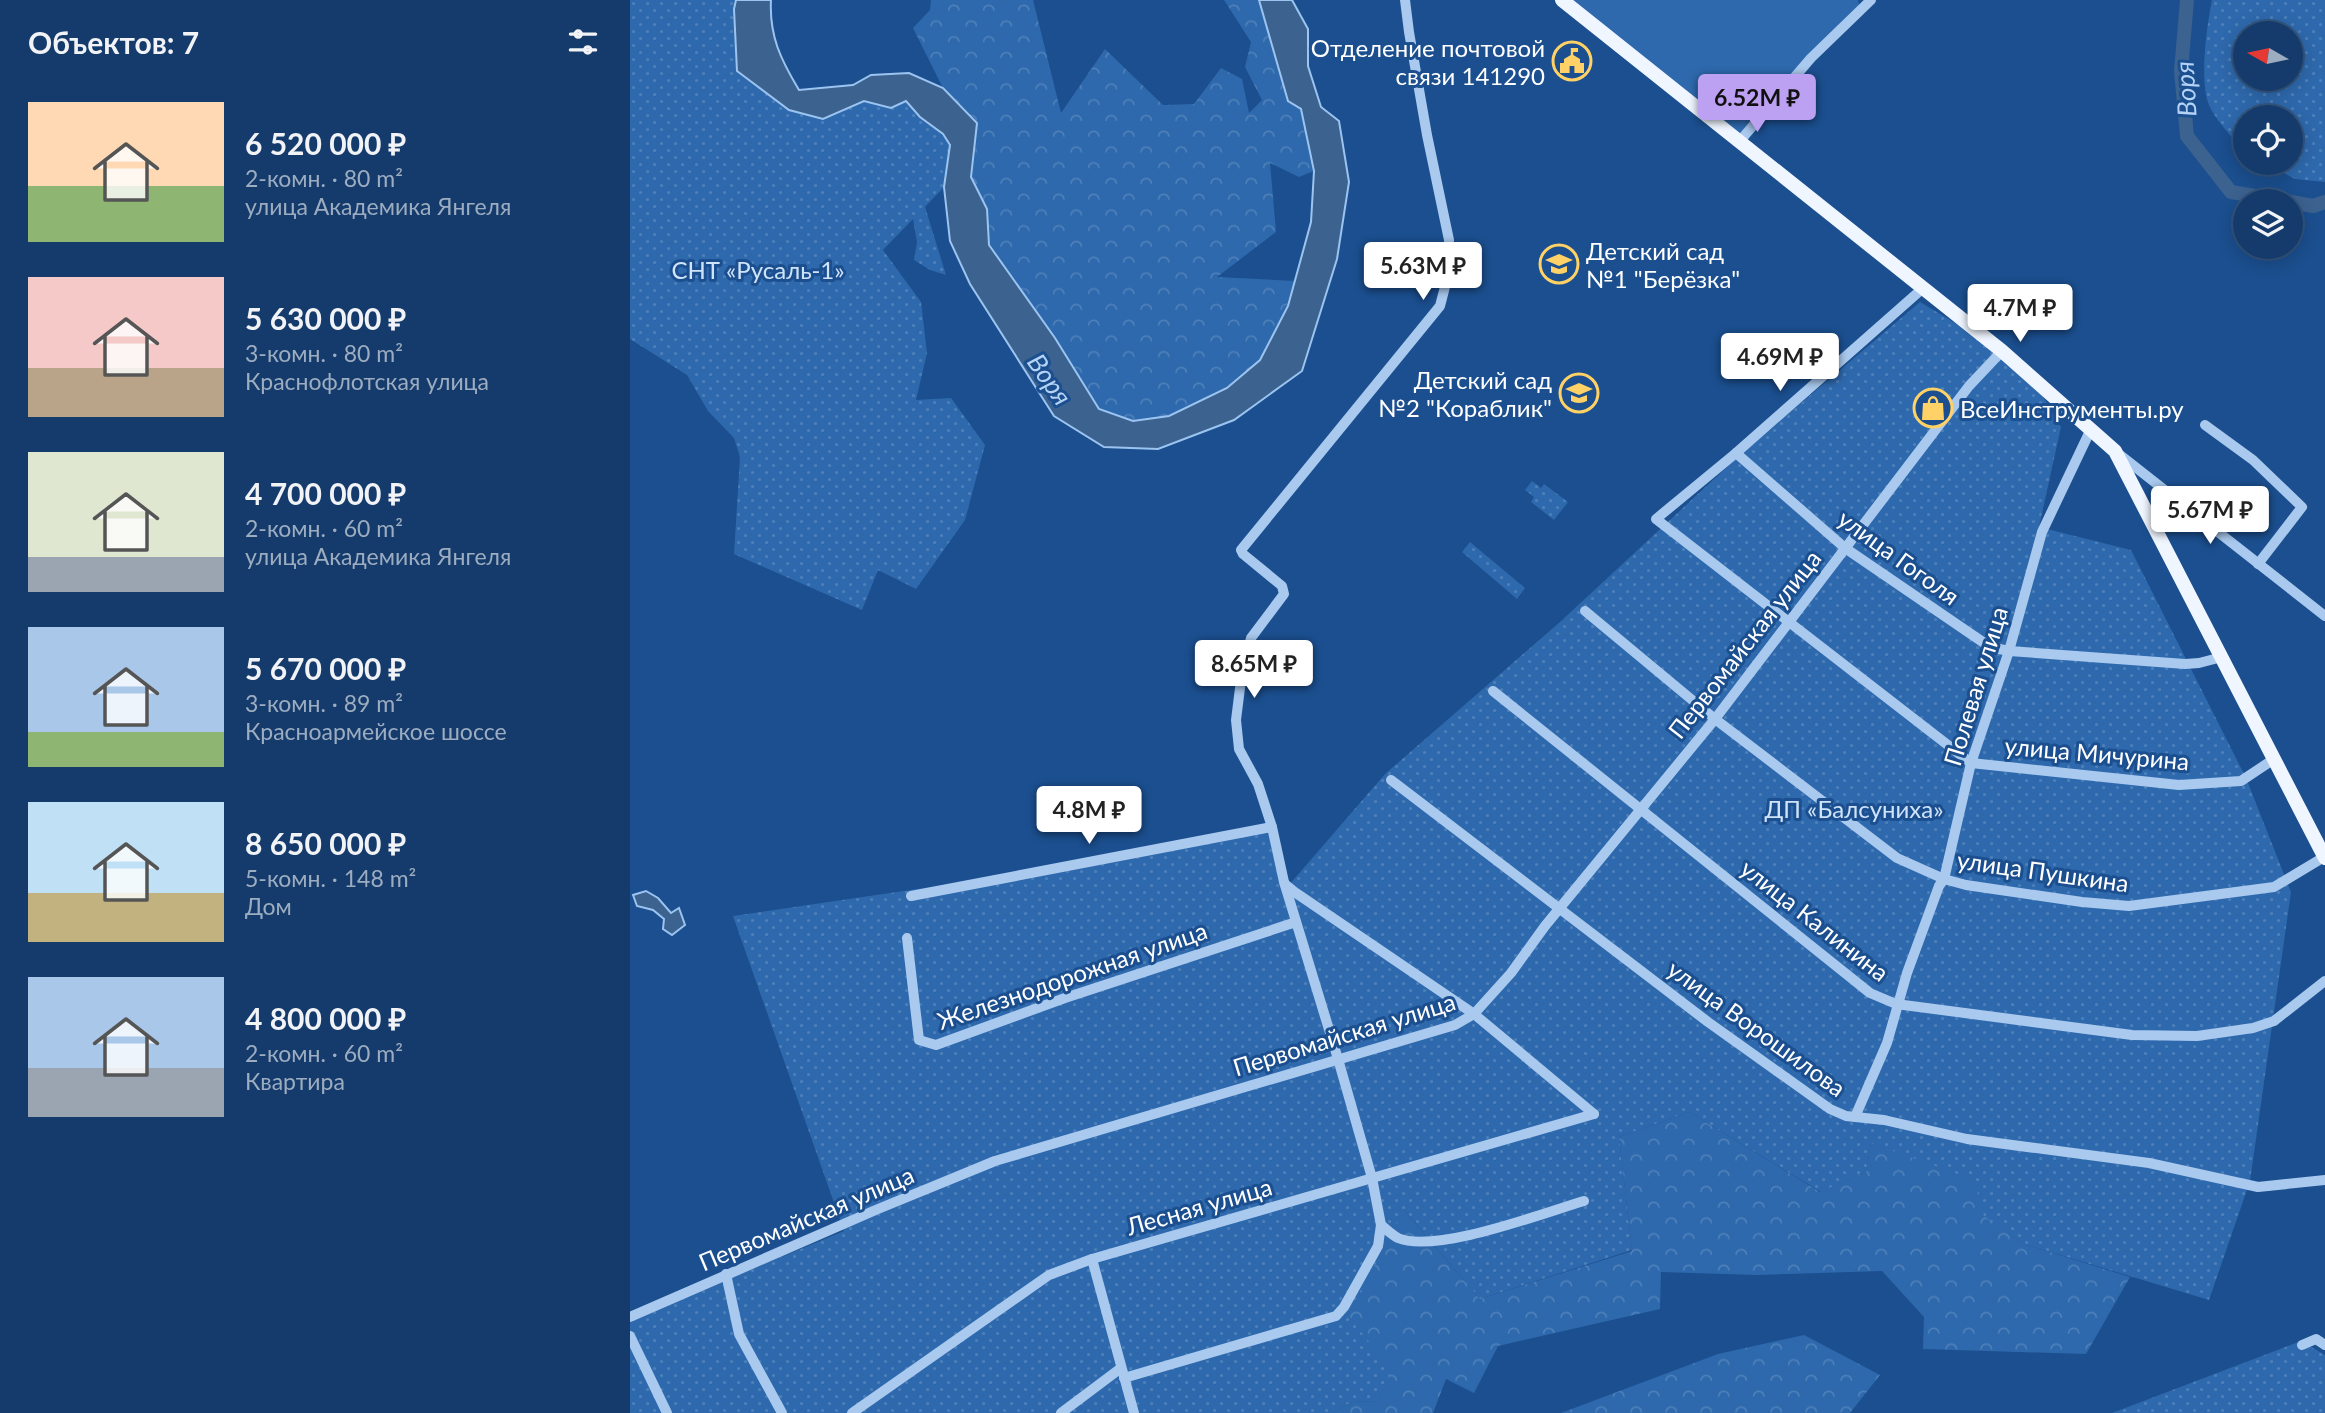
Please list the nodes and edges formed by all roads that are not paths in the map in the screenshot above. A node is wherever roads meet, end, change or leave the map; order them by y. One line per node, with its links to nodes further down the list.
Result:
1 (1405, 0): 27 (street)
2 (1562, 0): 5 (main road)
3 (1871, 0): 4 (street)
4 (1859, 4): 5 (street)
5 (1739, 142): 6 (main road)
6 (1922, 289): 7 (main road); 11 (street)
7 (2002, 351): 9 (main road); 14 (street, Первомайская улица)
8 (2205, 425): 15 (street)
9 (2091, 429): 10 (main road); 19 (street, Полевая улица)
10 (2115, 452): 12 (street); 13 (main road)
11 (1736, 453): 14 (street, улица Гоголя); 18 (street, улица Мичурина)
12 (2160, 488): 13 (street); 15 (street)
13 (2143, 506): 20 (main road)
14 (1845, 548): 18 (street, Первомайская улица); 19 (street, улица Гоголя)
15 (2258, 564): 17 (street)
16 (1586, 611): 22 (street, улица Пушкина)
17 (2325, 616)
18 (1789, 621): 22 (street, Первомайская улица); 24 (street, улица Мичурина)
19 (2009, 651): 20 (street, улица Гоголя); 24 (street, Полевая улица)
20 (2222, 657): 23 (main road)
21 (1493, 691): 26 (street, улица Калинина)
22 (1715, 719): 26 (street, Первомайская улица); 29 (street, улица Пушкина)
23 (2274, 759): 24 (street, улица Мичурина); 28 (main road)
24 (1972, 763): 29 (street, Полевая улица)
25 (1391, 780): 32 (street, улица Ворошилова)
26 (1639, 808): 32 (street, Первомайская улица); 36 (street, улица Калинина)
27 (1272, 827): 30 (street); 31 (street)
28 (2325, 858): 29 (street, улица Пушкина)
29 (1944, 879): 36 (street, Полевая улица)
30 (1284, 882): 33 (street); 37 (street)
31 (911, 896)
32 (1560, 908): 37 (street, Первомайская улица); 39 (street, улица Ворошилова)
33 (1296, 922): 34 (street, Железнодорожная улица); 38 (street)
34 (907, 939)
35 (2325, 981): 36 (street, улица Калинина)
36 (1896, 1004): 39 (street, Полевая улица)
37 (1474, 1014): 38 (street, Первомайская улица); 40 (street, Лесная улица)
38 (1338, 1059): 40 (street); 45 (street, Первомайская улица)
39 (1855, 1117): 41 (street, улица Ворошилова)
40 (1372, 1178): 43 (street); 44 (street, Лесная улица)
41 (2325, 1180)
42 (1584, 1201): 43 (street)
43 (1381, 1224): 50 (street)
44 (1092, 1259): 50 (street); 53 (street, Лесная улица)
45 (726, 1274): 46 (street, Первомайская улица); 52 (street)
46 (630, 1317)
47 (630, 1336): 51 (street)
48 (2302, 1345): 49 (street)
49 (2325, 1345)
50 (1123, 1373): 54 (street); 55 (street)
51 (667, 1413)
52 (782, 1413)
53 (852, 1413)
54 (1061, 1413)
55 (1134, 1413)

